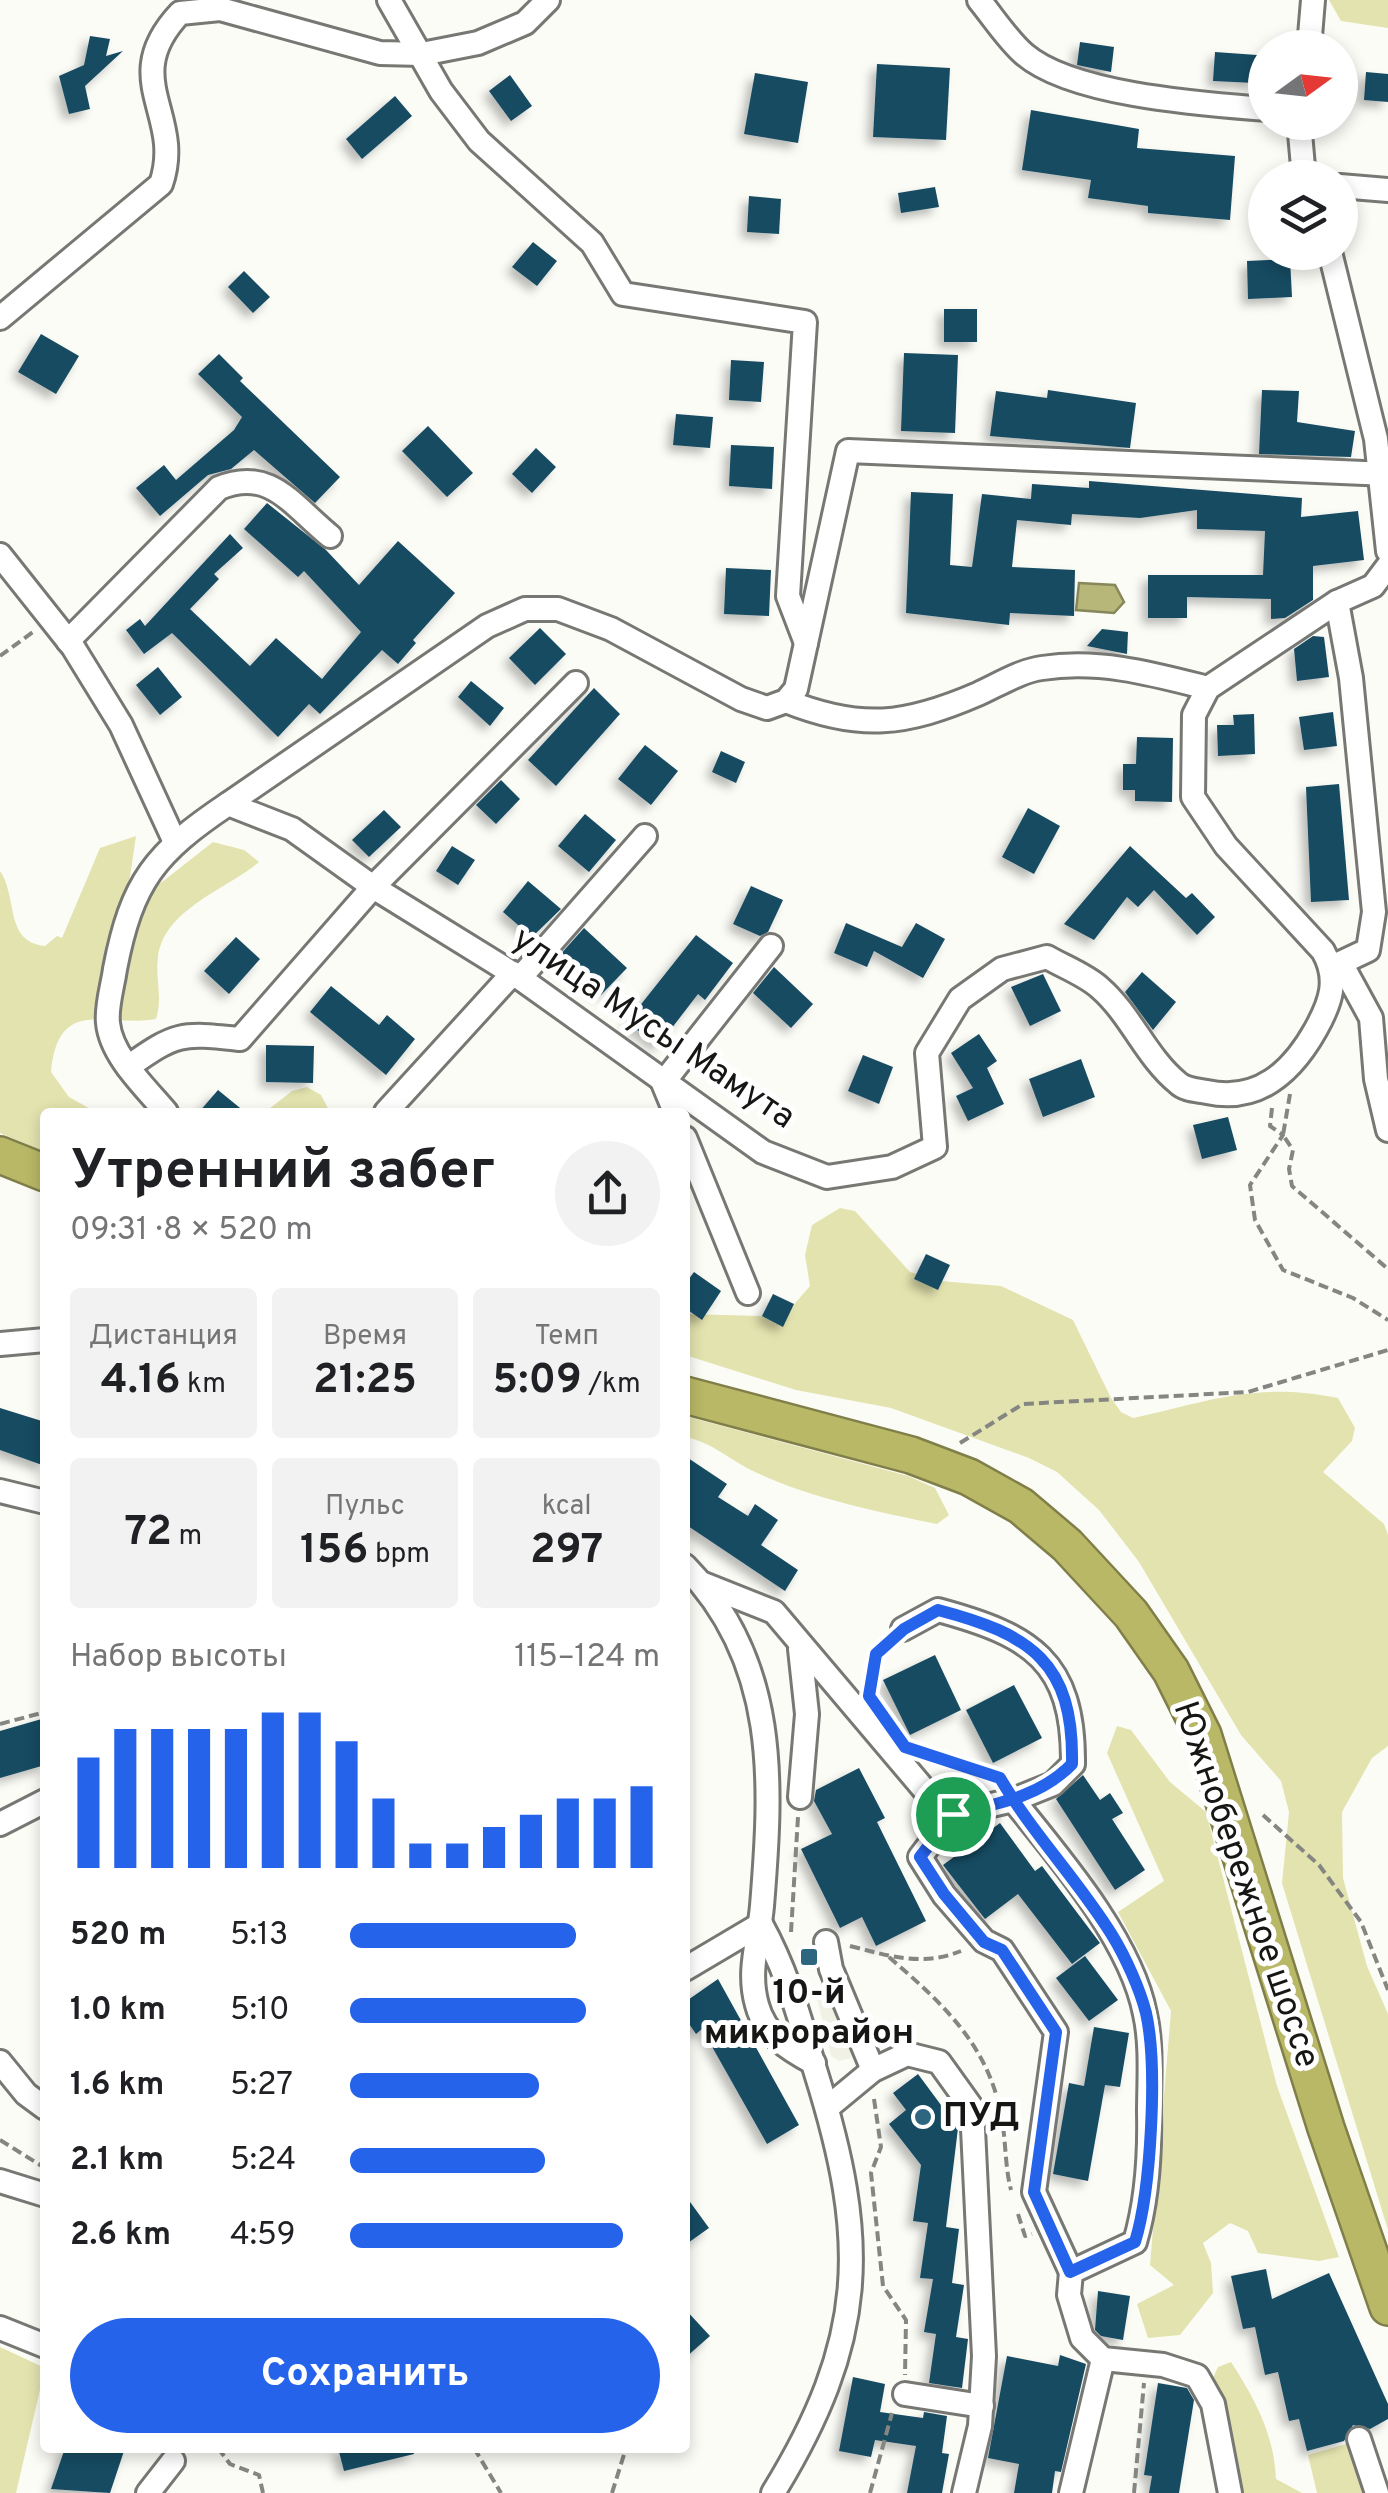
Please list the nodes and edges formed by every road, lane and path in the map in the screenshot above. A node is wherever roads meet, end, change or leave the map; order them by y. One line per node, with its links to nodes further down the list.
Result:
1 (389, 0): 4 (street)
2 (548, 0): 4 (street)
3 (979, 0): 5 (street)
4 (422, 54): 9 (street); 17 (street)
5 (1248, 107)
6 (1358, 188): 7 (street)
7 (1388, 190)
8 (1335, 270): 10 (street)
9 (0, 318)
10 (1385, 474): 12 (street); 17 (street)
11 (330, 536): 16 (street)
12 (1388, 551)
13 (0, 554): 16 (street)
14 (1388, 566): 15 (street)
15 (1337, 602): 21 (street); 28 (street)
16 (68, 641): 25 (street)
17 (806, 643): 22 (street)
18 (17, 646): 19 (path)
19 (0, 656)
20 (576, 683): 26 (street)
21 (1208, 688): 22 (street); 29 (street)
22 (786, 702): 23 (street)
23 (228, 804): 25 (street); 26 (street, улица Мусы Мамута)
24 (645, 836): 30 (street)
25 (174, 840): 31 (street)
26 (373, 887): 30 (street, улица Мусы Мамута); 31 (street)
27 (771, 946): 33 (street)
28 (1378, 946): 29 (street)
29 (1337, 965): 32 (street, улица Мусы Мамута); 38 (street)
30 (517, 976): 33 (street, улица Мусы Мамута); 36 (street)
31 (128, 1067): 35 (street)
32 (1285, 1070): 34 (street, улица Мусы Мамута); 39 (path)
33 (663, 1084): 34 (street, улица Мусы Мамута); 37 (street)
34 (1263, 1086): 39 (path)
35 (163, 1108)
36 (390, 1108)
37 (672, 1108)
38 (1388, 1130)
39 (1284, 1135): 45 (path); 47 (path)
40 (690, 1150): 46 (street)
41 (0, 1155): 42 (highway)
42 (40, 1171)
43 (0, 1175): 44 (highway)
44 (40, 1190)
45 (1388, 1269)
46 (748, 1293)
47 (1388, 1320)
48 (40, 1340): 49 (street)
49 (0, 1344)
50 (1388, 1350): 53 (path)
51 (690, 1375): 53 (highway, Южнобережное шоссе)
52 (690, 1396): 88 (highway, Южнобережное шоссе)
53 (951, 1448): 86 (highway, Южнобережное шоссе)
54 (0, 1491): 55 (street)
55 (40, 1501)
56 (693, 1574): 58 (street); 69 (street)
57 (904, 1629): 59 (path); 64 (street)
58 (800, 1649): 63 (street); 66 (street)
59 (869, 1696)
60 (40, 1713): 61 (path)
61 (0, 1724)
62 (920, 1752): 64 (path)
63 (800, 1797): 72 (path)
64 (1012, 1800): 66 (street); 87 (street)
65 (40, 1804): 68 (street)
66 (953, 1814): 71 (street)
67 (1263, 1815): 76 (path)
68 (0, 1824)
69 (761, 1924): 72 (street); 73 (street); 75 (street)
70 (826, 1942): 71 (path); 79 (street)
71 (984, 1942): 87 (street)
72 (776, 1952): 78 (street)
73 (714, 1954): 74 (street); 75 (street)
74 (690, 1966)
75 (750, 1972): 78 (street)
76 (1388, 1990)
77 (0, 2062): 80 (street)
78 (814, 2064): 81 (street)
79 (866, 2075): 81 (street); 93 (path); 94 (street)
80 (40, 2104)
81 (827, 2108): 104 (street)
82 (0, 2140): 83 (path)
83 (40, 2165)
84 (0, 2181): 85 (street)
85 (40, 2194)
86 (1388, 2254)
87 (1070, 2272): 91 (street)
88 (1388, 2308)
89 (0, 2328): 90 (street)
90 (40, 2344)
91 (1104, 2359): 92 (street); 107 (street)
92 (1146, 2364): 108 (path); 109 (street)
93 (905, 2394): 94 (street); 105 (path)
94 (982, 2406): 106 (street)
95 (1359, 2440): 110 (street)
96 (222, 2453): 101 (path)
97 (477, 2453): 102 (path)
98 (624, 2453): 103 (path)
99 (173, 2461): 100 (street)
100 (148, 2493)
101 (263, 2493)
102 (501, 2493)
103 (612, 2493)
104 (773, 2493)
105 (870, 2493)
106 (964, 2493)
107 (1071, 2493)
108 (1134, 2493)
109 (1230, 2493)
110 (1377, 2493)

